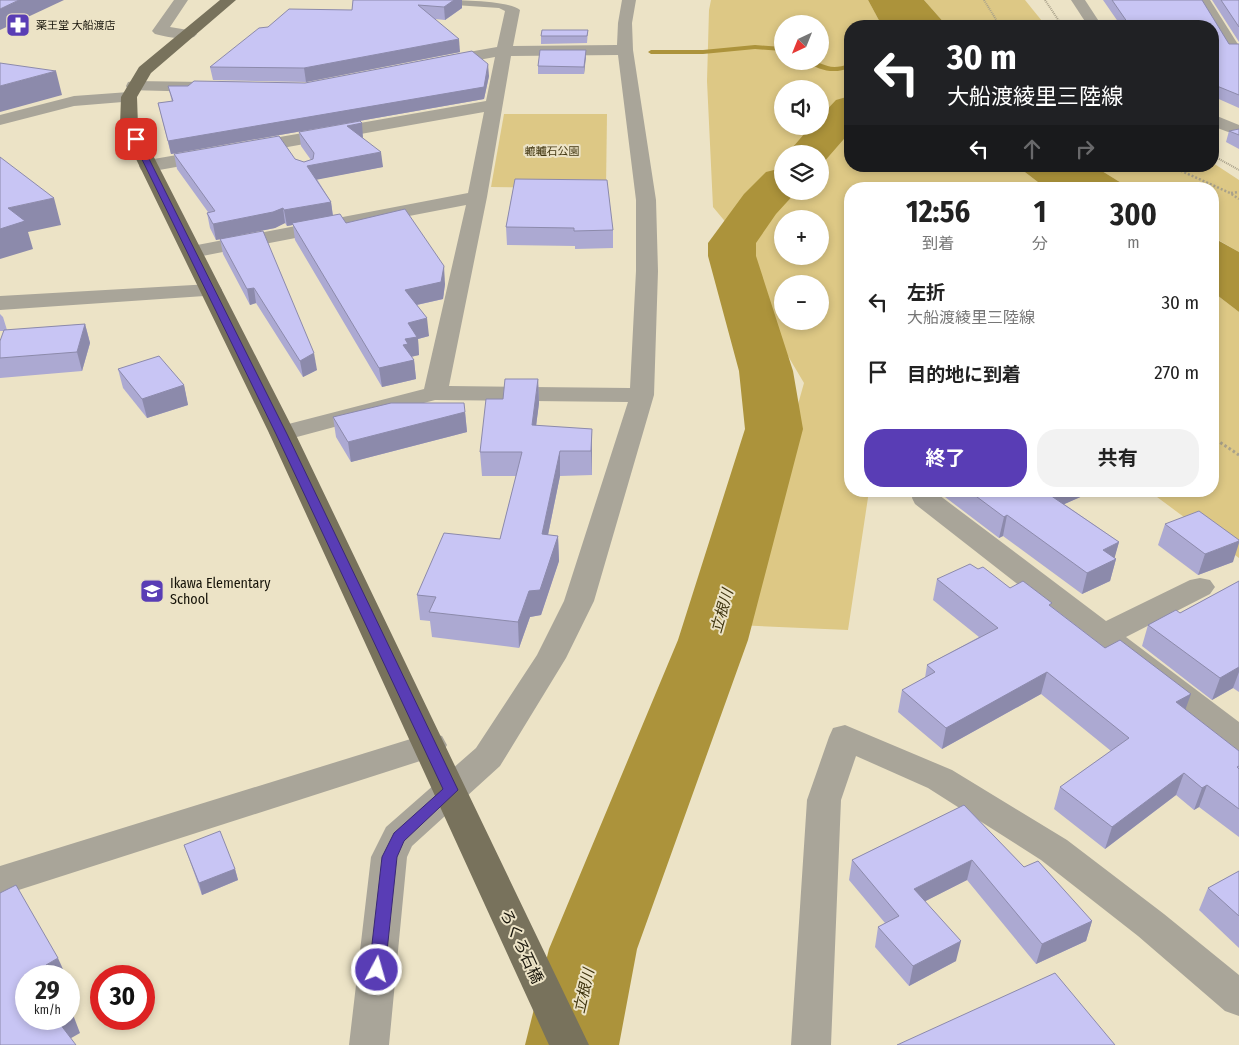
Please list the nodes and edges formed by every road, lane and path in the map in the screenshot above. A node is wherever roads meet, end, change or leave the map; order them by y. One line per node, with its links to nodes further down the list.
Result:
1 (181, 0): 14 (street)
2 (229, 0): 14 (main road)
3 (440, 0): 17 (street)
4 (629, 0): 15 (street)
5 (984, 0): 9 (path)
6 (1045, 0): 10 (path)
7 (1078, 0): 11 (street)
8 (1203, 0): 12 (street)
9 (996, 20)
10 (1059, 20)
11 (1091, 20)
12 (1216, 20)
13 (1219, 24): 18 (street)
14 (189, 34): 22 (main road)
15 (625, 50): 17 (street); 41 (street)
16 (1219, 50): 18 (street)
17 (504, 51): 19 (street); 23 (street)
18 (1237, 51)
19 (426, 65)
20 (74, 86): 22 (street)
21 (221, 87): 22 (street)
22 (132, 91): 24 (street); 28 (main road, ろくろ石橋)
23 (494, 105): 28 (street); 35 (street)
24 (0, 120)
25 (1219, 122): 26 (street)
26 (1239, 131)
27 (1219, 159): 29 (path)
28 (148, 166): 37 (main road, ろくろ石橋)
29 (1239, 170)
30 (1183, 172): 31 (path)
31 (1204, 182)
32 (1219, 189): 34 (path)
33 (1239, 192): 34 (path)
34 (1230, 194): 36 (path)
35 (477, 197): 37 (street); 40 (street)
36 (1239, 200)
37 (192, 252): 38 (main road, ろくろ石橋)
38 (212, 290): 39 (street); 42 (main road, ろくろ石橋)
39 (0, 303)
40 (435, 393): 41 (street); 42 (street)
41 (642, 394): 50 (street)
42 (282, 434): 49 (main road, ろくろ石橋)
43 (1219, 442): 44 (path)
44 (1239, 455)
45 (925, 497): 47 (street)
46 (1200, 587): 47 (street)
47 (1104, 635): 48 (street)
48 (1239, 738)
49 (430, 745): 50 (main road, ろくろ石橋); 51 (street)
50 (451, 790): 53 (street); 54 (main road, ろくろ石橋)
51 (0, 881)
52 (1239, 999): 55 (street)
53 (369, 1045)
54 (569, 1045)
55 (811, 1045)

